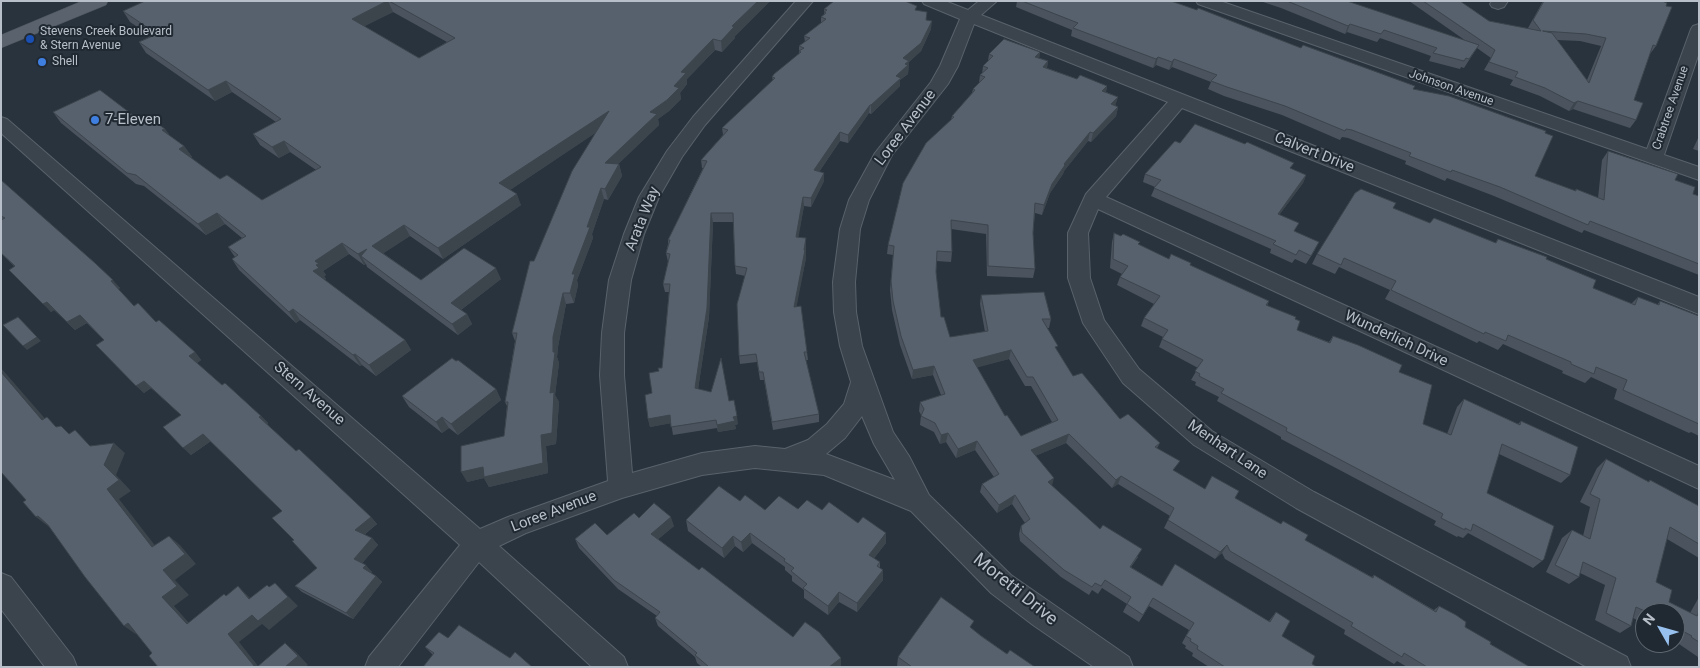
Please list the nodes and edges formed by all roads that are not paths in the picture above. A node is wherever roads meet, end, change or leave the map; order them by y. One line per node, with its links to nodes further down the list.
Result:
1 (54, 1): 8 (main road)
2 (99, 1): 10 (main road)
3 (805, 1): 20 (street, Arata Way)
4 (930, 1): 7 (street, Calvert Drive)
5 (989, 1): 7 (street)
6 (1204, 1): 13 (street, Johnson Avenue)
7 (969, 17): 11 (street, Calvert Drive); 17 (street, Loree Avenue)
8 (1, 22)
9 (1699, 28): 13 (street, Crabtree Avenue)
10 (1, 42)
11 (1178, 100): 15 (street, Menhart Lane); 16 (street, Calvert Drive)
12 (1, 123): 22 (street, Stern Avenue)
13 (1653, 158): 14 (street, Johnson Avenue)
14 (1699, 174)
15 (1093, 199): 19 (street, Wunderlich Drive); 28 (street, Menhart Lane)
16 (1699, 306)
17 (862, 384): 18 (street, Loree Avenue); 21 (street, Loree Avenue)
18 (786, 459): 20 (street, Loree Avenue); 21 (street, Loree Avenue)
19 (1699, 478)
20 (621, 487): 22 (street, Loree Avenue)
21 (920, 503): 27 (street, Moretti Drive)
22 (478, 543): 25 (street, Loree Avenue); 26 (street, Stern Avenue)
23 (1, 586): 24 (street)
24 (63, 667)
25 (379, 667)
26 (614, 667)
27 (1120, 667)
28 (1617, 667)

